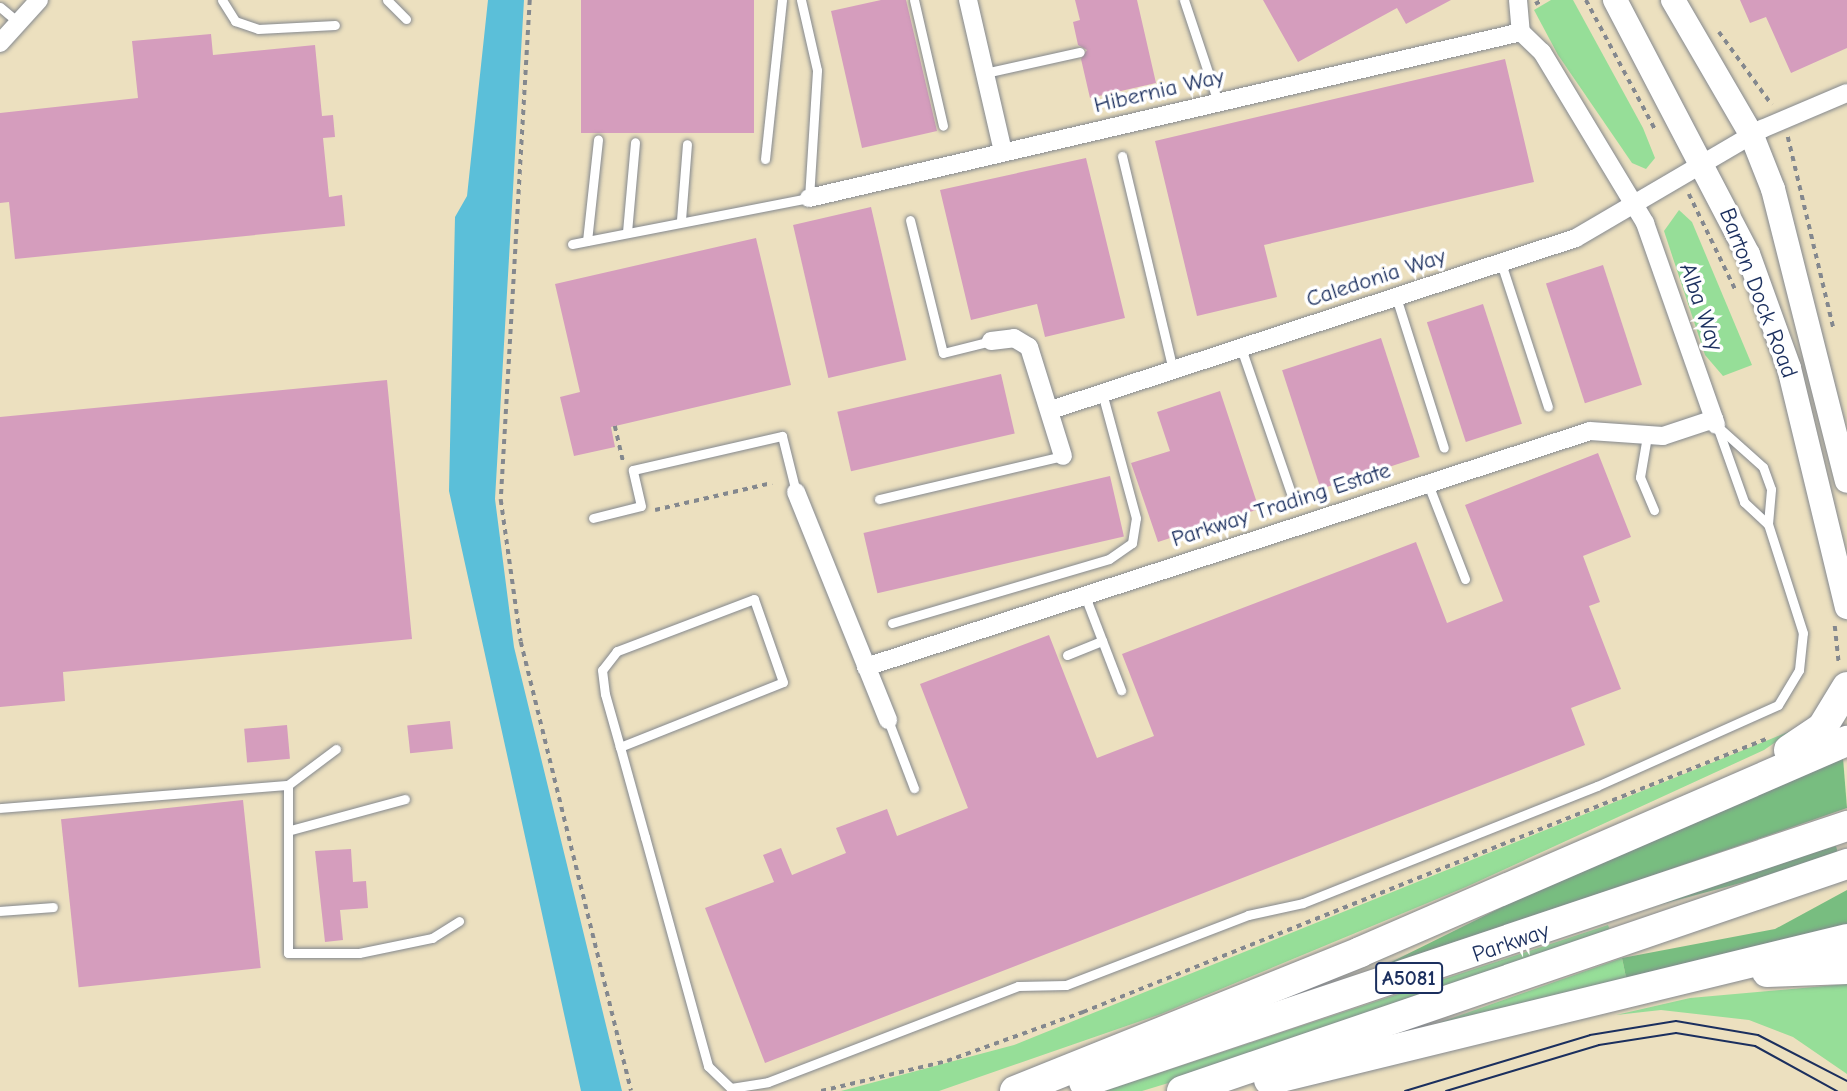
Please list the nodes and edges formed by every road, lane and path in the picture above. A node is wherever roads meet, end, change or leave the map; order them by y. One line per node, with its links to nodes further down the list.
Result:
1 (39, 0): 16 (street)
2 (222, 0): 17 (lane)
3 (387, 0): 15 (lane)
4 (530, 0): 100 (path)
5 (782, 0): 37 (lane)
6 (801, 0): 39 (lane)
7 (914, 0): 28 (lane)
8 (968, 0): 22 (street)
9 (1184, 0): 27 (lane)
10 (1518, 0): 19 (street)
11 (1586, 0): 24 (path)
12 (1615, 0): 23 (main road, Barton Dock Road)
13 (1673, 0): 18 (main road, Barton Dock Road)
14 (0, 7): 16 (lane)
15 (406, 19)
16 (18, 22): 20 (street)
17 (335, 24)
18 (1692, 28): 25 (path); 29 (main road, Barton Dock Road)
19 (1521, 32): 27 (street, Hibernia Way); 40 (street)
20 (0, 43)
21 (1080, 52): 22 (lane)
22 (985, 73): 35 (street)
23 (1658, 74): 24 (path); 38 (main road, Barton Dock Road)
24 (1633, 88): 30 (path)
25 (1765, 91)
26 (1847, 93): 29 (street, Caledonia Way)
27 (1218, 102): 35 (street, Hibernia Way)
28 (943, 126)
29 (1752, 136): 38 (street, Caledonia Way); 62 (main road, Barton Dock Road)
30 (1660, 138)
31 (598, 140): 45 (lane)
32 (635, 142): 44 (lane)
33 (687, 144): 42 (lane)
34 (1794, 151): 50 (path)
35 (1003, 152): 39 (street, Hibernia Way)
36 (1122, 156): 53 (lane)
37 (765, 159)
38 (1706, 166): 40 (street, Caledonia Way); 74 (main road, Barton Dock Road)
39 (808, 198): 42 (lane)
40 (1636, 205): 47 (street, Caledonia Way); 57 (street, Alba Way)
41 (1701, 219): 48 (path)
42 (681, 220): 44 (lane)
43 (910, 220): 51 (lane)
44 (627, 232): 45 (lane)
45 (587, 241): 46 (lane)
46 (572, 244)
47 (1501, 263): 49 (street, Caledonia Way); 55 (lane)
48 (1738, 296)
49 (1396, 297): 52 (street, Caledonia Way); 60 (lane)
50 (1836, 340)
51 (991, 341): 56 (street)
52 (1241, 348): 53 (street, Caledonia Way); 67 (lane)
53 (1173, 370): 54 (street, Caledonia Way)
54 (1102, 393): 56 (street, Caledonia Way); 75 (lane)
55 (1548, 407)
56 (1051, 410): 61 (street)
57 (1715, 422): 59 (street, Parkway Trading Estate); 71 (lane); 71 (lane)
58 (615, 426): 68 (path)
59 (1647, 436): 64 (street, Parkway Trading Estate); 69 (lane)
60 (1444, 448)
61 (1063, 456): 66 (lane)
62 (1847, 481)
63 (772, 483): 68 (path)
64 (1428, 484): 72 (lane); 73 (street, Parkway Trading Estate)
65 (796, 492): 68 (lane); 78 (street)
66 (879, 499)
67 (1293, 499)
68 (634, 508): 70 (lane)
69 (1654, 510)
70 (593, 518)
71 (1768, 524): 84 (lane)
72 (1465, 579)
73 (1084, 594): 76 (lane); 78 (street, Parkway Trading Estate)
74 (1840, 610): 79 (path)
75 (892, 623)
76 (1102, 641): 77 (lane); 80 (lane)
77 (1067, 655)
78 (866, 667): 81 (street)
79 (1843, 678): 90 (highway, A5081)
80 (1121, 690)
81 (888, 720): 87 (lane)
82 (1778, 734): 101 (path)
83 (1847, 741): 90 (highway, A5081)
84 (620, 747): 84 (lane)
85 (336, 749): 86 (lane)
86 (288, 785): 89 (lane); 92 (lane)
87 (914, 788)
88 (405, 799): 92 (lane)
89 (0, 808)
90 (1643, 826): 102 (highway, A5081)
91 (1847, 826): 103 (highway, Parkway / A5081)
92 (291, 830): 96 (lane)
93 (1847, 864): 104 (highway, Parkway / A5081)
94 (53, 906): 95 (lane)
95 (0, 911)
96 (458, 921)
97 (1847, 939): 99 (highway)
98 (1847, 969): 99 (highway)
99 (1701, 975): 105 (highway)
100 (631, 1091)
101 (821, 1091)
102 (1014, 1091)
103 (1052, 1091)
104 (1182, 1091)
105 (1225, 1091)

